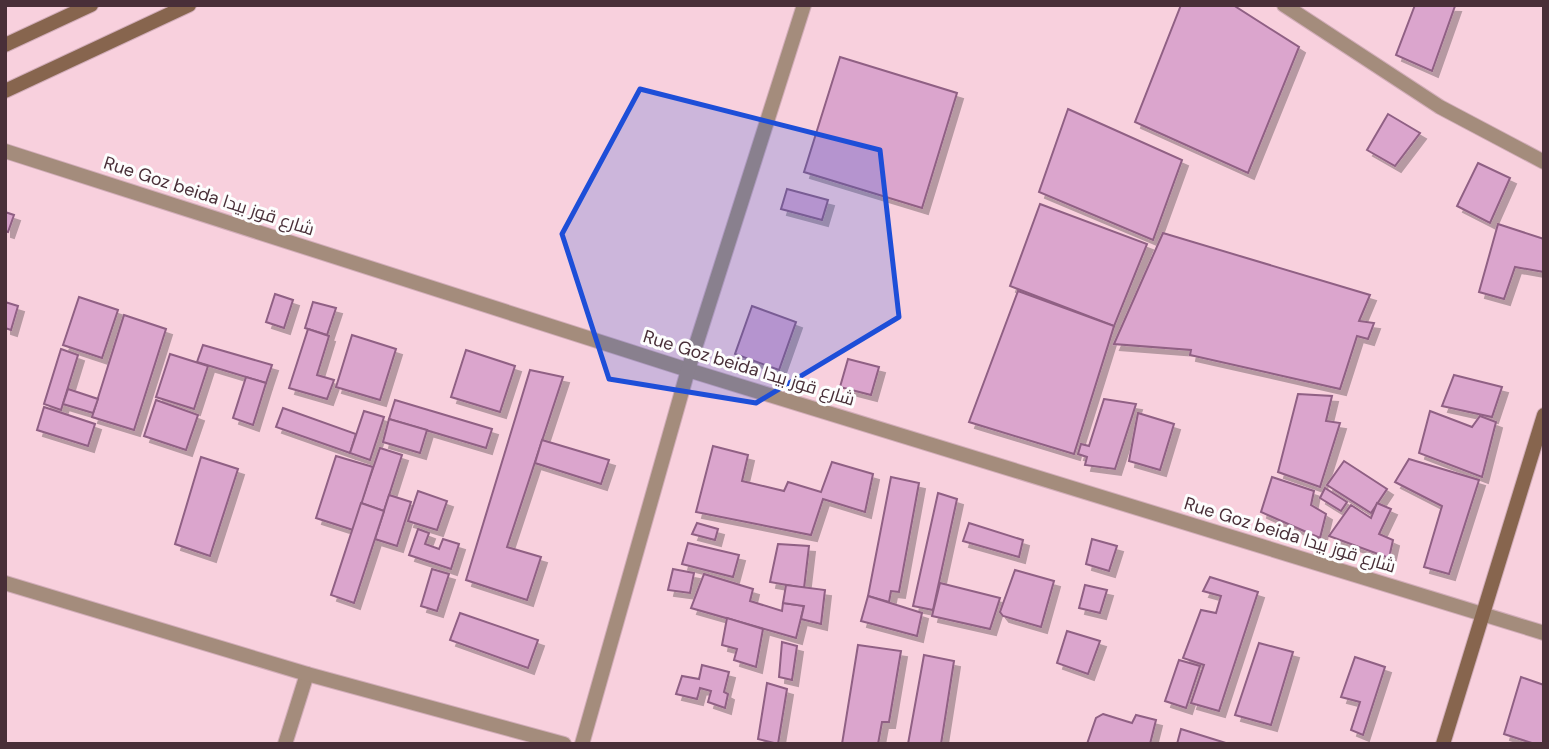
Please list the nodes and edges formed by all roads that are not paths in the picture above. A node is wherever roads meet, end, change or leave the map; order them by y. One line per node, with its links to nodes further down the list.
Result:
1 (91, 5): 5 (main road)
2 (188, 5): 6 (main road)
3 (804, 5): 9 (street)
4 (1284, 5): 8 (street)
5 (5, 45)
6 (5, 91)
7 (5, 151): 9 (street, Rue Goz beida شارع قوز بيدا)
8 (1544, 163)
9 (688, 370): 12 (street, Rue Goz beida شارع قوز بيدا); 17 (street)
10 (1544, 415): 12 (main road)
11 (5, 583): 14 (street)
12 (1483, 615): 13 (street, Rue Goz beida شارع قوز بيدا); 18 (main road)
13 (1544, 633)
14 (307, 674): 15 (street); 16 (street)
15 (285, 744)
16 (564, 744)
17 (582, 744)
18 (1443, 744)

